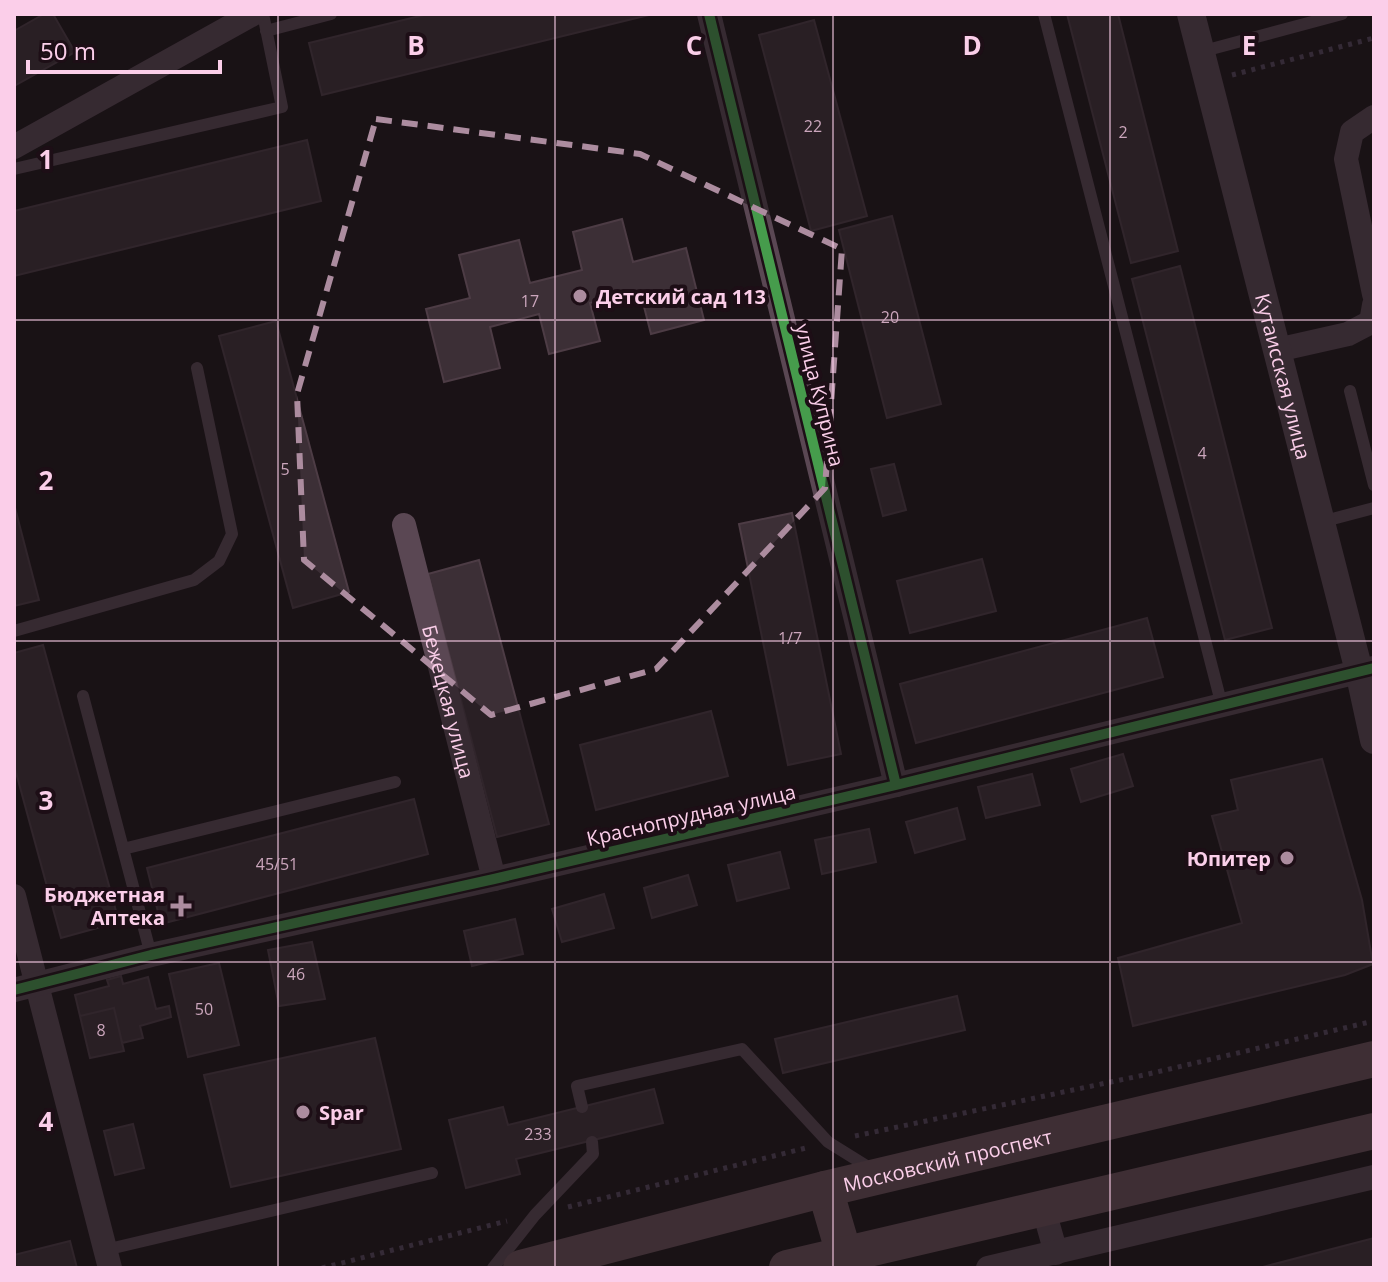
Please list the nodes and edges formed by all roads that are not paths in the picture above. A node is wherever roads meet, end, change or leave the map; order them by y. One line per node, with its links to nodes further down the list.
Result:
1 (263, 14): 7 (lane)
2 (331, 14): 7 (lane)
3 (709, 14): 27 (street, улица Куприна)
4 (1044, 14): 24 (lane)
5 (1191, 14): 8 (street, Кутаисская улица)
6 (1342, 14): 8 (lane)
7 (260, 22): 10 (street); 11 (lane)
8 (1200, 52): 14 (street, Кутаисская улица)
9 (1374, 117): 12 (street)
10 (14, 147)
11 (14, 169)
12 (1374, 294)
13 (1374, 305): 14 (street)
14 (1277, 350): 19 (street, Кутаисская улица)
15 (197, 368): 21 (lane)
16 (1350, 391): 17 (lane)
17 (1374, 485)
18 (1374, 508): 19 (lane)
19 (1321, 522): 22 (street, Кутаисская улица)
20 (404, 525): 29 (street, Бежецкая улица)
21 (14, 631)
22 (1367, 669): 24 (street, Краснопрудная улица); 25 (street, Кутаисская улица)
23 (83, 696): 28 (lane)
24 (1222, 706): 27 (street, Краснопрудная улица)
25 (1374, 740)
26 (395, 782): 28 (lane)
27 (896, 785): 29 (street, Краснопрудная улица)
28 (123, 849): 31 (lane)
29 (494, 879): 31 (street, Краснопрудная улица)
30 (14, 896): 32 (street)
31 (151, 955): 32 (street, Краснопрудная улица)
32 (25, 987): 44 (street)
33 (1374, 1059): 38 (main road, Московский проспект)
34 (582, 1107): 38 (lane)
35 (1374, 1131): 41 (main road)
36 (592, 1142): 45 (lane)
37 (432, 1173): 44 (lane)
38 (883, 1175): 40 (main road, Московский проспект)
39 (1374, 1177): 42 (street)
40 (825, 1189): 43 (main road); 46 (main road, Московский проспект)
41 (1043, 1207): 42 (street); 43 (main road)
42 (1056, 1253): 48 (street)
43 (844, 1254): 47 (main road)
44 (108, 1259)
45 (493, 1268)
46 (521, 1268)
47 (787, 1268)
48 (988, 1268)

